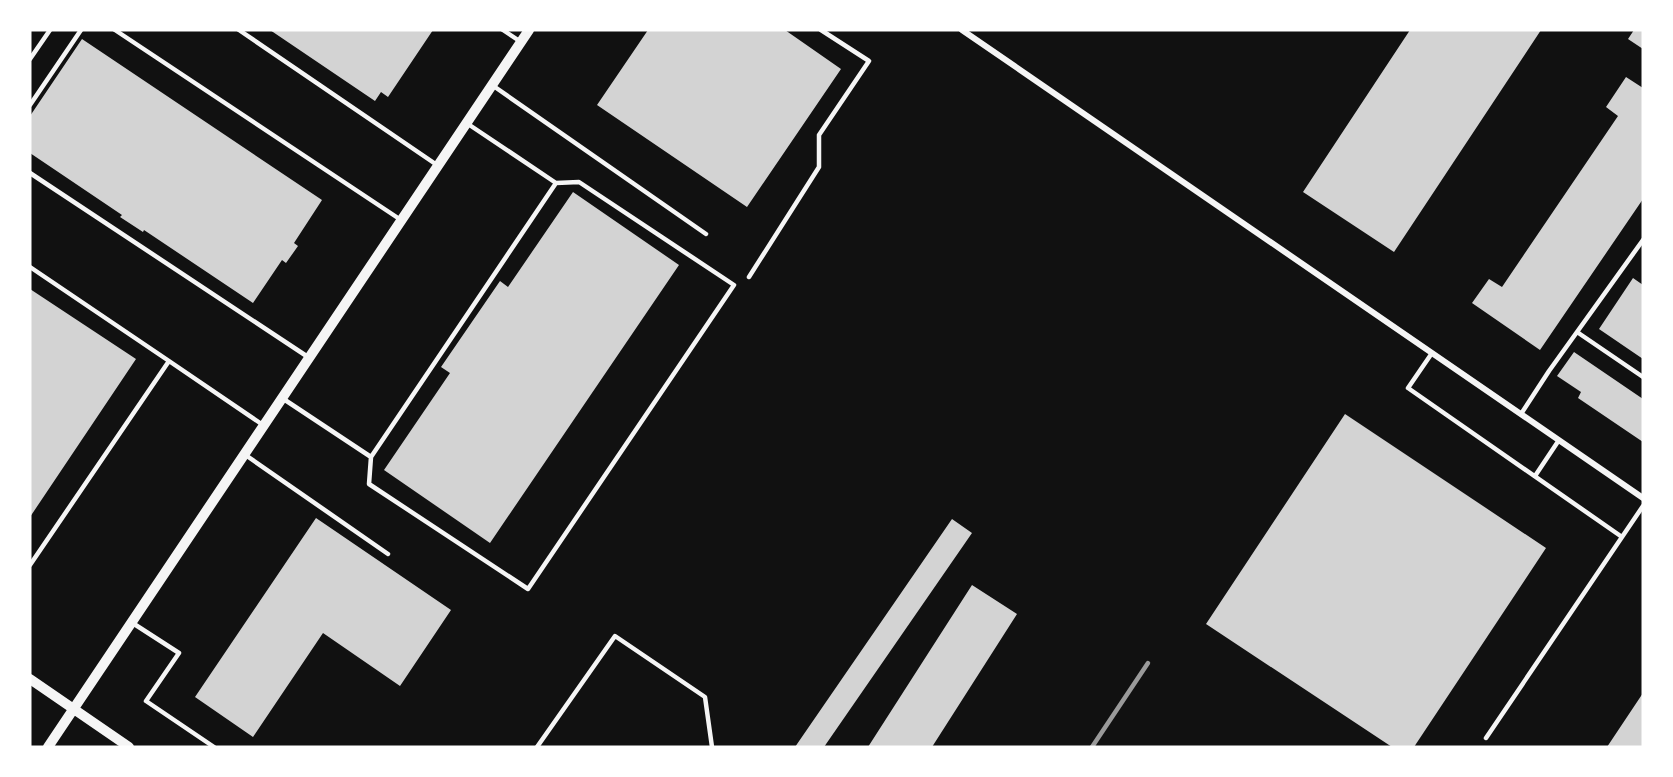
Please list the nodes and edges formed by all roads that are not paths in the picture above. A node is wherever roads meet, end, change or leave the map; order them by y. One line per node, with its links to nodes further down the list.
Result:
1 (50, 30): 10 (lane)
2 (81, 30): 12 (lane)
3 (115, 30): 17 (lane)
4 (238, 30): 14 (lane)
5 (503, 30): 9 (lane)
6 (529, 30): 9 (street)
7 (821, 30): 21 (lane)
8 (962, 30): 23 (street)
9 (521, 42): 11 (street)
10 (30, 59)
11 (492, 85): 13 (street); 18 (lane)
12 (30, 105)
13 (466, 123): 14 (street); 16 (lane)
14 (438, 166): 17 (street)
15 (30, 173): 24 (lane)
16 (556, 183): 32 (lane); 32 (lane)
17 (401, 220): 24 (street)
18 (706, 234)
19 (1643, 240): 22 (lane)
20 (30, 267): 25 (lane)
21 (749, 277)
22 (1577, 332): 26 (lane); 28 (lane)
23 (1432, 353): 28 (street); 33 (lane)
24 (309, 358): 27 (street)
25 (169, 361): 29 (lane); 38 (lane)
26 (1643, 377)
27 (282, 398): 29 (street); 32 (lane)
28 (1521, 414): 30 (street)
29 (263, 425): 31 (street)
30 (1559, 440): 33 (lane); 34 (street)
31 (244, 454): 37 (lane); 39 (street)
32 (371, 457)
33 (1535, 476): 36 (lane)
34 (1643, 498)
35 (1643, 506): 36 (lane)
36 (1622, 537): 42 (lane)
37 (388, 554)
38 (30, 565)
39 (131, 622): 41 (street); 45 (lane)
40 (30, 679): 41 (street)
41 (73, 709): 43 (street); 44 (street)
42 (1486, 738)
43 (48, 747)
44 (129, 747)
45 (214, 747)
46 (537, 747): 47 (lane)
47 (712, 747)

